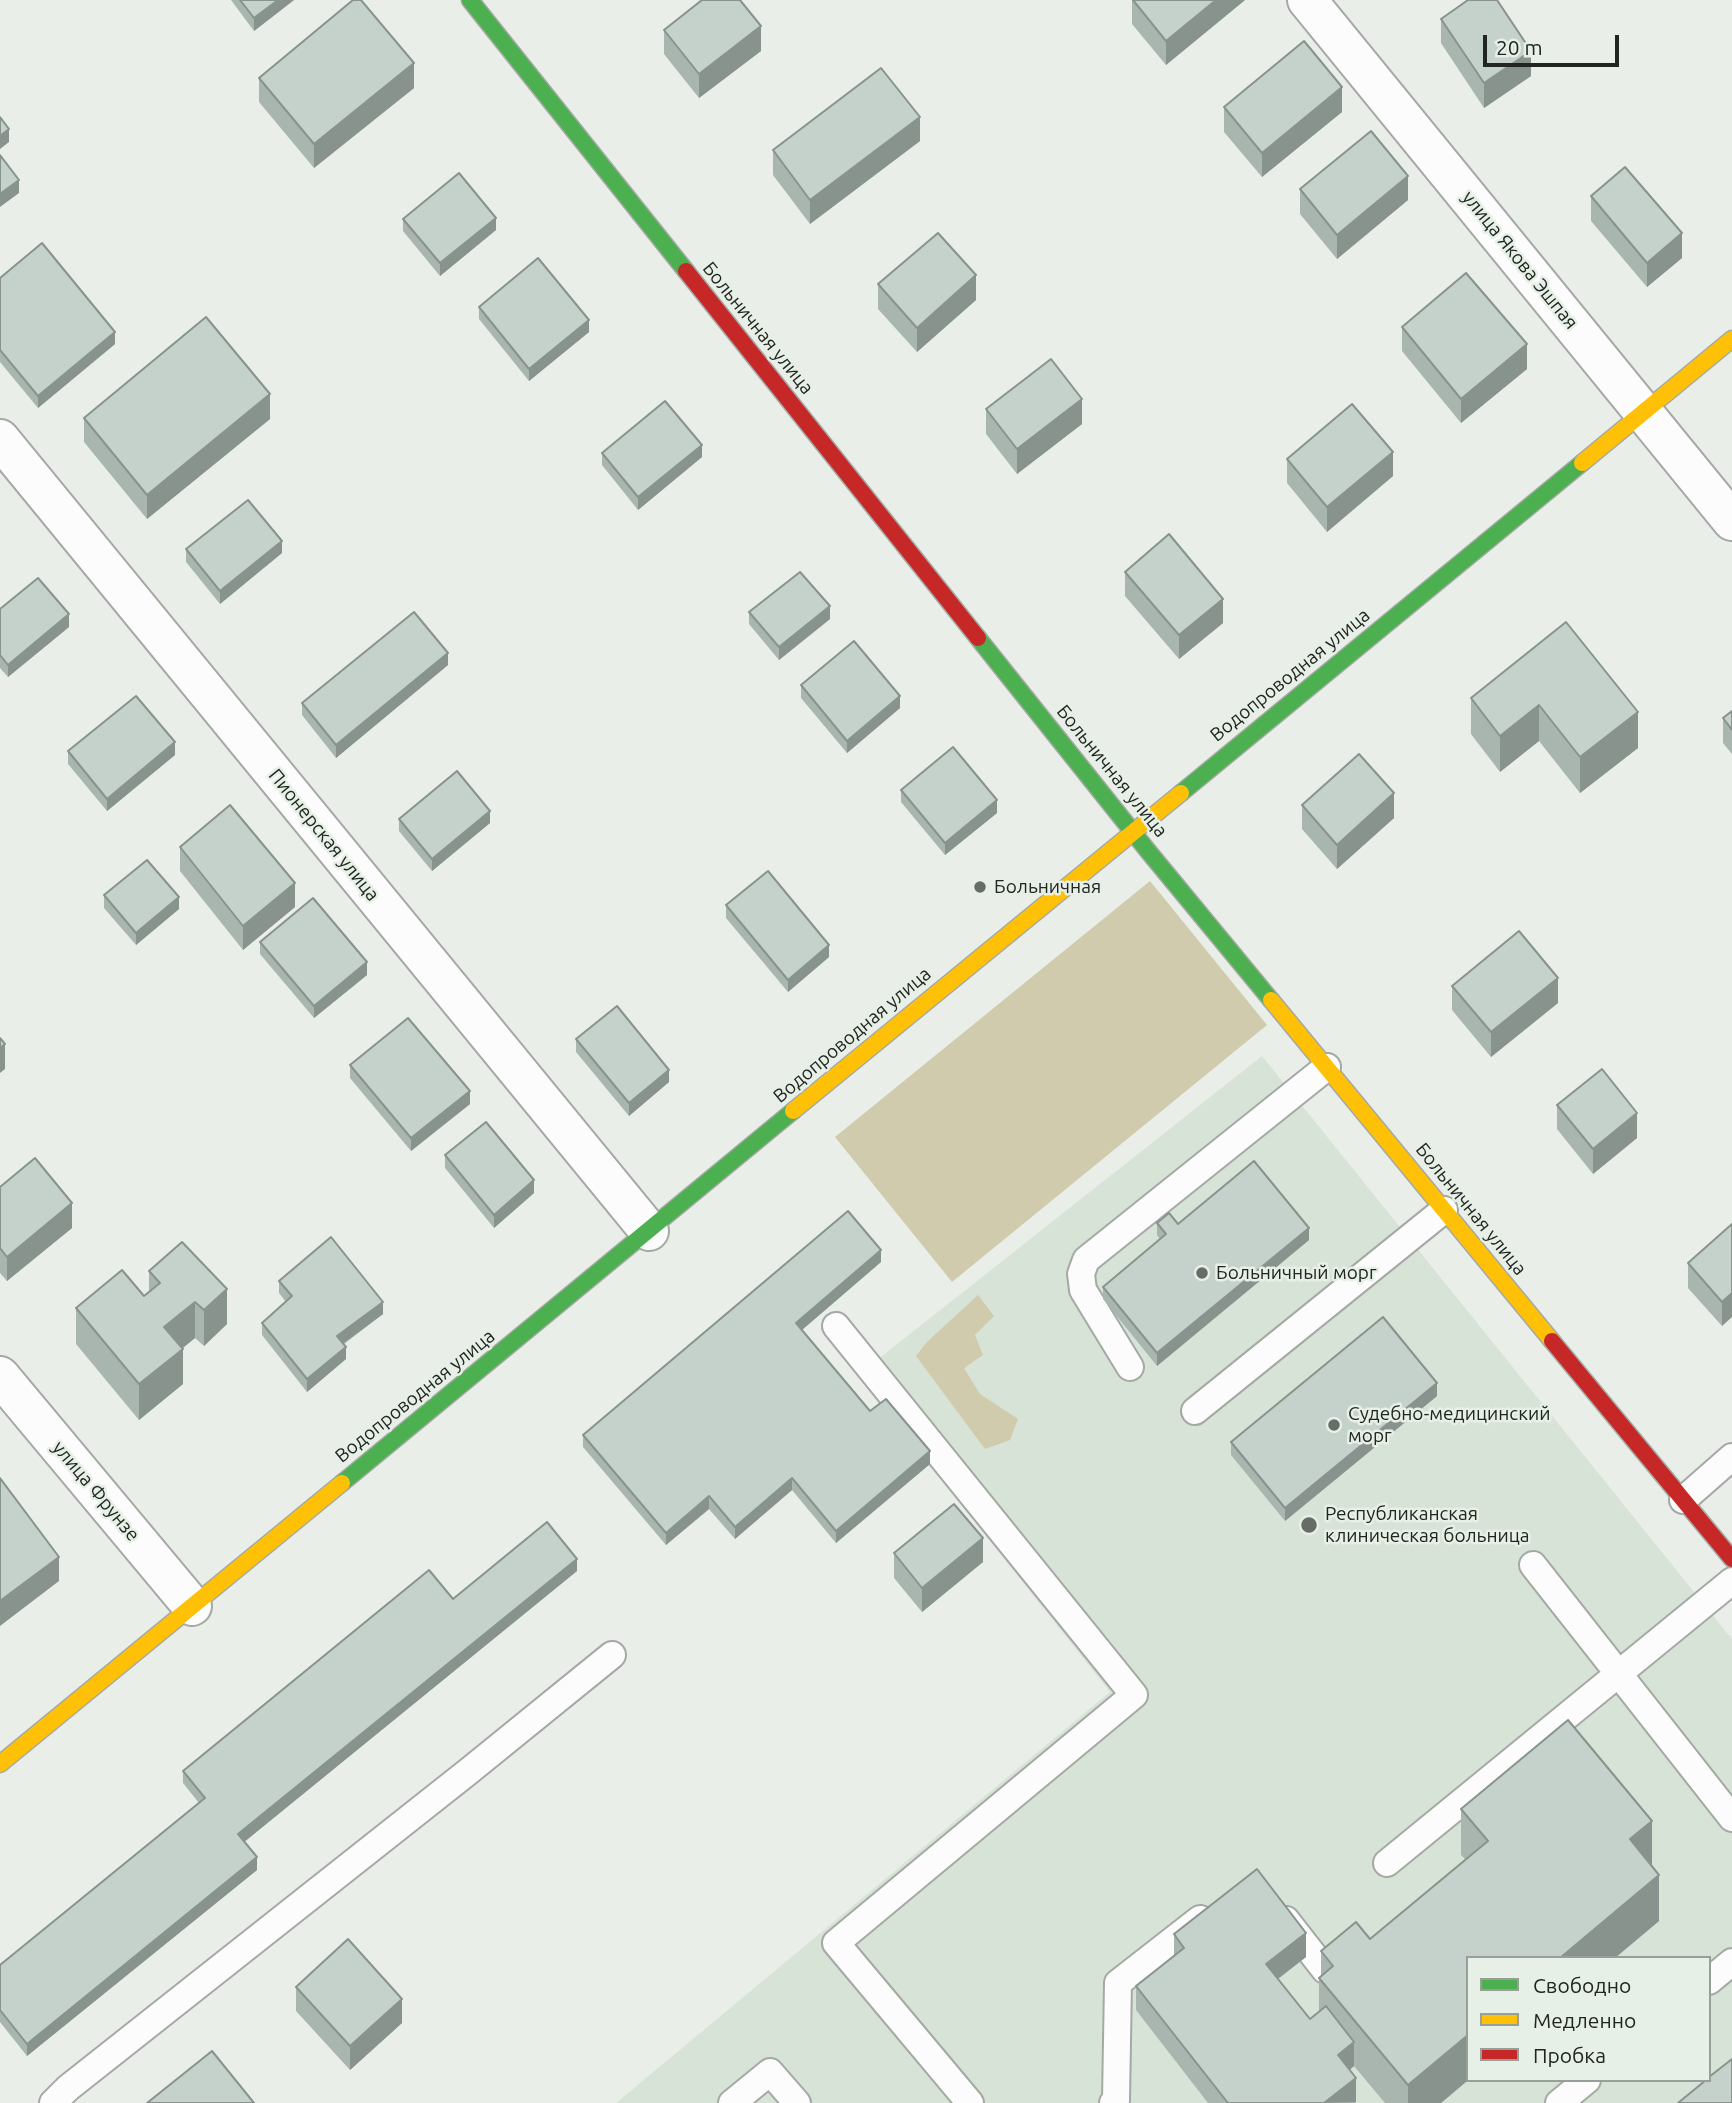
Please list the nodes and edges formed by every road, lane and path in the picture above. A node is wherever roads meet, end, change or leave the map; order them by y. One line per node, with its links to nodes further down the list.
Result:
1 (470, 0): 7 (main road, Больничная улица)
2 (1307, 0): 4 (street, улица Якова Эшпая)
3 (1732, 339): 4 (main road, Водопроводная улица)
4 (1644, 412): 6 (street, улица Якова Эшпая); 7 (main road, Водопроводная улица)
5 (0, 439): 10 (street, Пионерская улица)
6 (1732, 521)
7 (1133, 832): 8 (main road, Больничная улица); 10 (main road, Водопроводная улица)
8 (1327, 1067): 9 (main road, Больничная улица); 12 (lane)
9 (1444, 1210): 14 (lane); 16 (main road, Больничная улица)
10 (649, 1231): 20 (main road, Водопроводная улица)
11 (836, 1325): 35 (lane)
12 (1129, 1367)
13 (0, 1376): 20 (street, улица Фрунзе)
14 (1195, 1411)
15 (1732, 1457): 16 (lane)
16 (1684, 1500): 17 (main road, Больничная улица)
17 (1732, 1559)
18 (1533, 1565): 22 (lane)
19 (1732, 1581): 22 (lane)
20 (192, 1606): 23 (main road, Водопроводная улица)
21 (612, 1655): 32 (lane)
22 (1618, 1674): 24 (lane); 25 (lane)
23 (0, 1764)
24 (1732, 1818)
25 (1387, 1863)
26 (1269, 1899): 29 (lane)
27 (1222, 1903): 36 (lane)
28 (1732, 1962): 30 (lane)
29 (1325, 1970)
30 (1711, 1979)
31 (1585, 2082): 37 (lane)
32 (53, 2103)
33 (732, 2103): 34 (lane)
34 (797, 2103)
35 (970, 2103)
36 (1113, 2103)
37 (1559, 2103)

